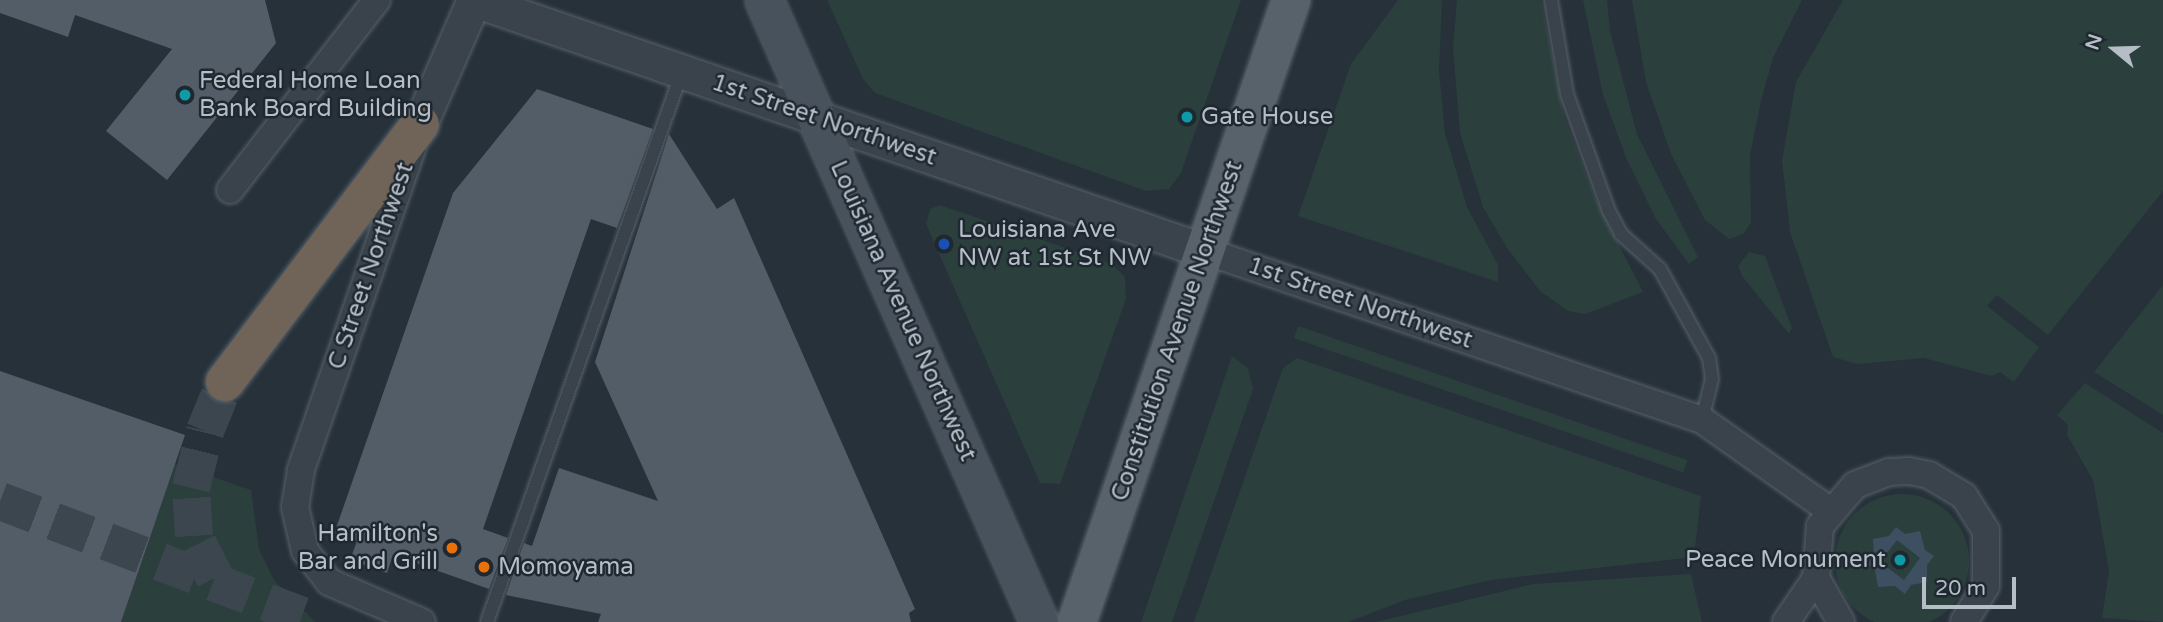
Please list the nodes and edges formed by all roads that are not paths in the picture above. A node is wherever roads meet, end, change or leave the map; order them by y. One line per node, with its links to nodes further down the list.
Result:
1 (377, 0): 9 (street)
2 (474, 0): 6 (street, 1st Street Northwest); 8 (street, C Street Northwest)
3 (764, 0): 7 (main road, Louisiana Avenue Northwest)
4 (1291, 0): 10 (main road, Constitution Avenue Northwest)
5 (1550, 0): 12 (lane)
6 (682, 72): 7 (street, 1st Street Northwest); 17 (lane)
7 (817, 118): 10 (street, 1st Street Northwest); 18 (main road, Louisiana Avenue Northwest)
8 (420, 124): 11 (highway); 16 (street, C Street Northwest)
9 (230, 190)
10 (1205, 251): 12 (street, 1st Street Northwest); 19 (main road, Constitution Avenue Northwest)
11 (225, 382)
12 (1702, 420): 13 (street, 1st Street Northwest)
13 (1829, 510): 14 (street); 15 (street)
14 (1816, 578): 20 (street); 21 (street)
15 (1970, 620)
16 (422, 622)
17 (487, 622)
18 (1039, 622)
19 (1077, 622)
20 (1786, 622)
21 (1841, 622)

